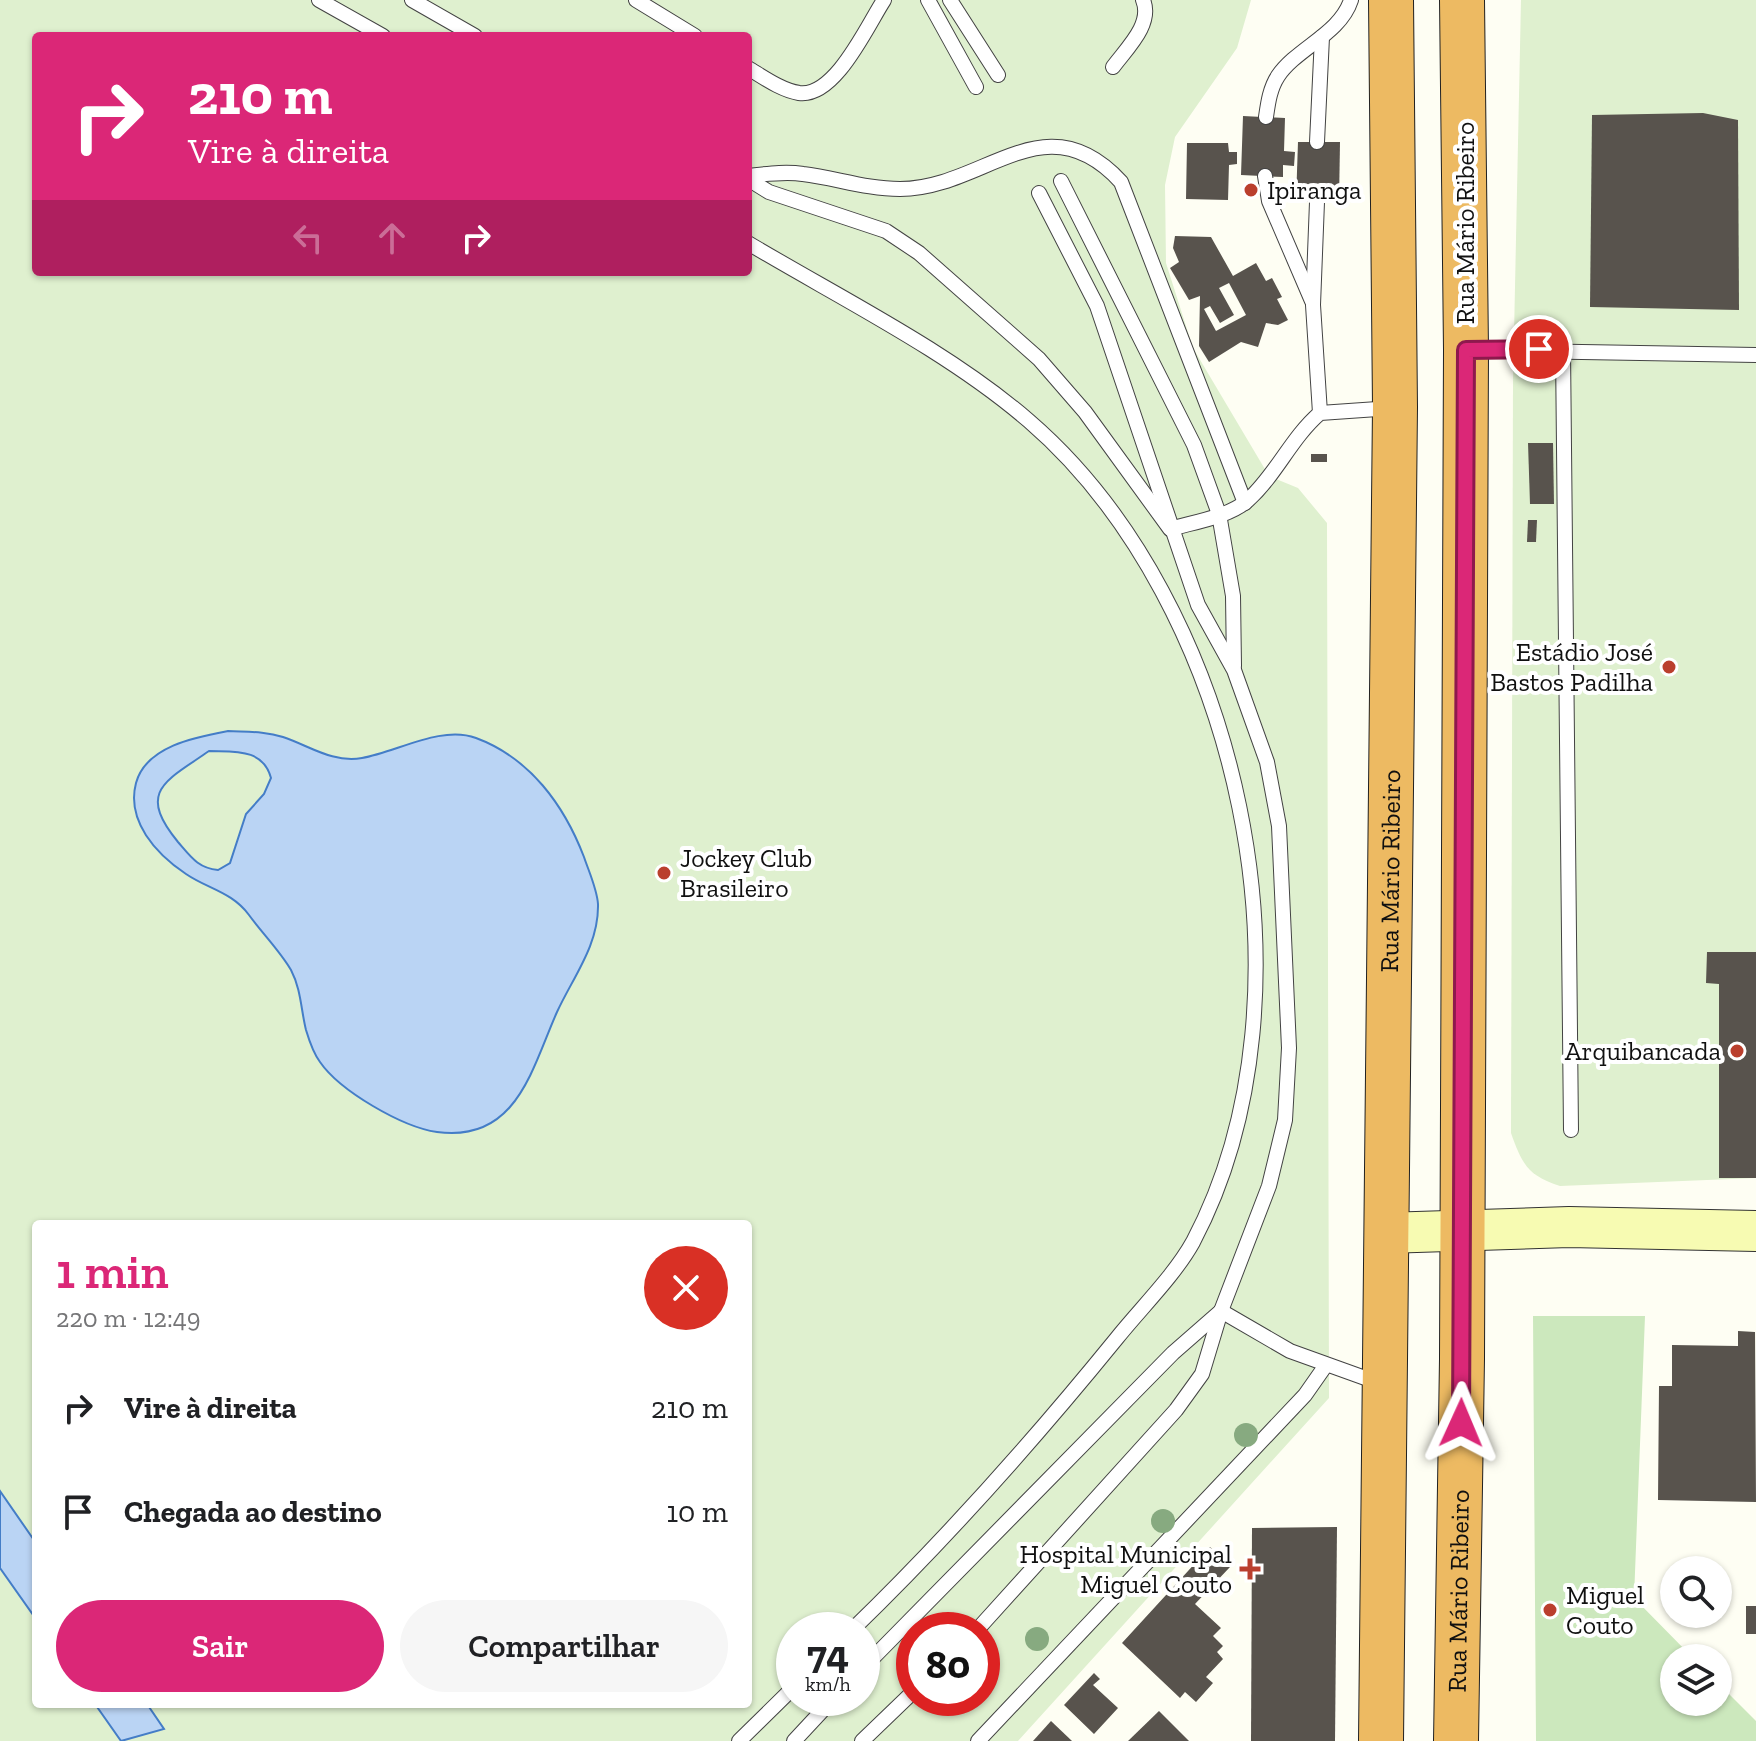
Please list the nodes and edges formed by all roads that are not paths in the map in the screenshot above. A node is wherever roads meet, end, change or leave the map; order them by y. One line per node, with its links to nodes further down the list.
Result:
1 (319, 0): 11 (lane)
2 (412, 0): 12 (lane)
3 (636, 0): 13 (lane)
4 (884, 0): 16 (lane)
5 (928, 0): 18 (lane)
6 (950, 0): 17 (lane)
7 (1143, 0): 15 (lane)
8 (1351, 0): 14 (lane)
9 (1391, 0): 32 (highway, Rua Mário Ribeiro)
10 (1462, 0): 29 (highway, Rua Mário Ribeiro)
11 (376, 32)
12 (468, 32)
13 (688, 32)
14 (1322, 37): 19 (lane); 20 (lane)
15 (1113, 67)
16 (752, 70)
17 (998, 75)
18 (976, 87)
19 (1266, 117)
20 (1317, 142)
21 (1265, 176): 28 (lane)
22 (752, 178): 34 (lane)
23 (752, 181): 36 (lane)
24 (1061, 181): 35 (lane)
25 (1039, 193): 36 (lane)
26 (1317, 202): 28 (lane)
27 (752, 245): 45 (lane)
28 (1313, 305): 33 (lane)
29 (1466, 350): 30 (lane); 39 (highway, Rua Mário Ribeiro)
30 (1563, 350): 31 (lane); 38 (lane)
31 (1756, 355)
32 (1395, 407): 33 (lane); 41 (highway, Rua Mário Ribeiro)
33 (1320, 413): 34 (lane)
34 (1245, 503): 35 (lane)
35 (1219, 514): 36 (lane); 37 (lane)
36 (1170, 529): 37 (lane)
37 (1234, 670): 42 (lane)
38 (1571, 1130)
39 (1461, 1230): 40 (street); 41 (street); 56 (highway, Rua Mário Ribeiro)
40 (1756, 1231)
41 (1385, 1233): 44 (highway, Rua Mário Ribeiro)
42 (1221, 1311): 43 (lane); 46 (lane); 47 (lane)
43 (1326, 1365): 44 (lane); 54 (lane)
44 (1383, 1385): 55 (highway, Rua Mário Ribeiro)
45 (871, 1612)
46 (993, 1612)
47 (880, 1651)
48 (776, 1705): 51 (lane)
49 (896, 1708): 53 (lane)
50 (817, 1716): 52 (lane)
51 (739, 1741)
52 (794, 1741)
53 (862, 1741)
54 (978, 1741)
55 (1381, 1741)
56 (1456, 1741)

